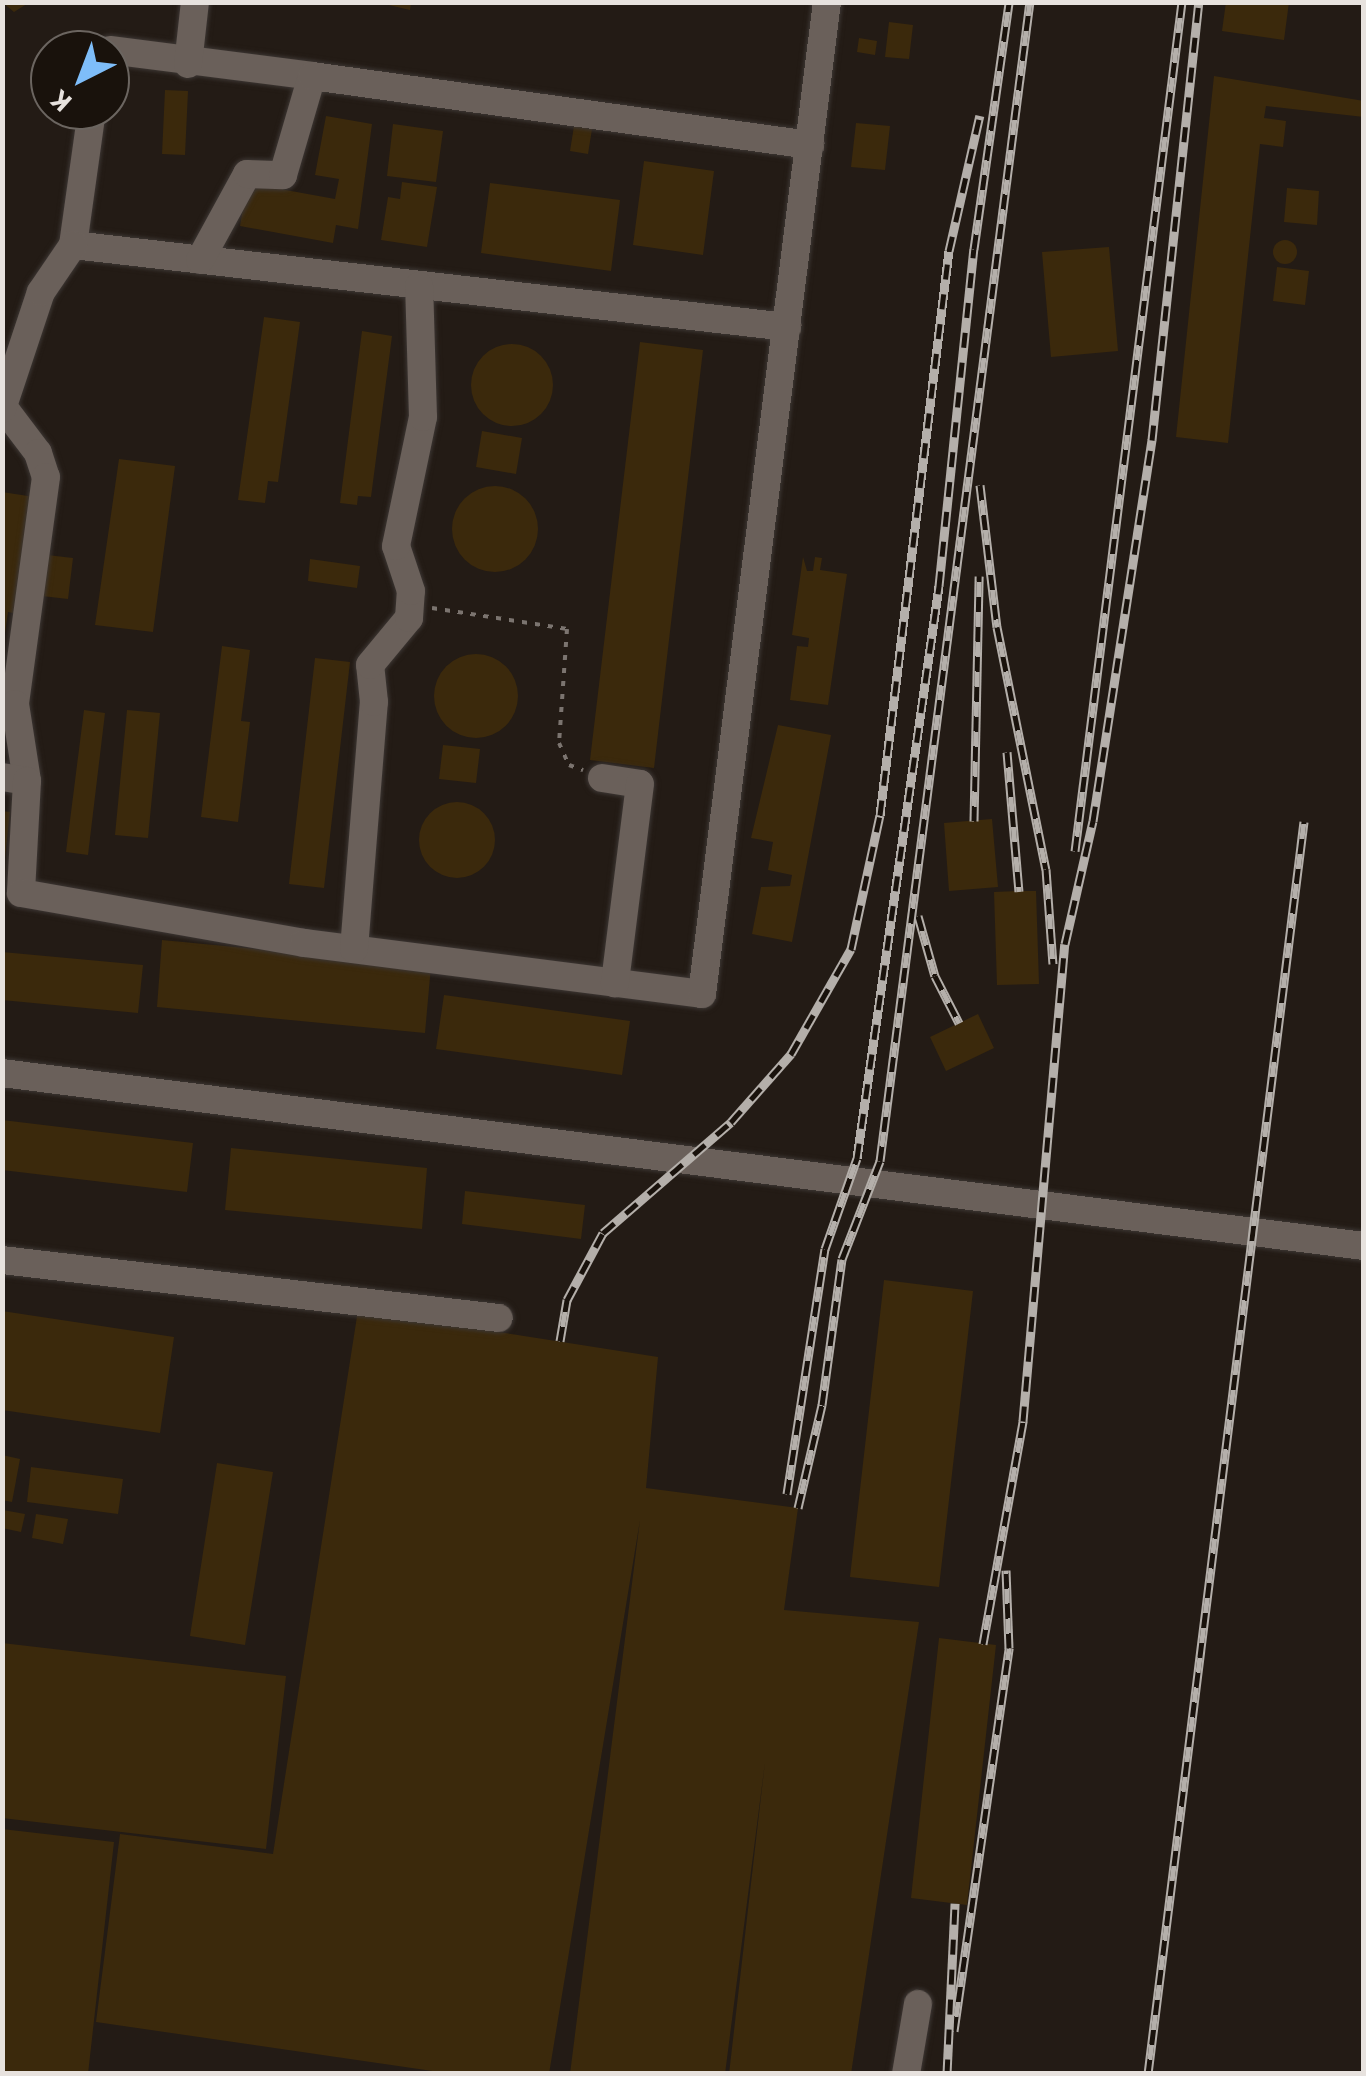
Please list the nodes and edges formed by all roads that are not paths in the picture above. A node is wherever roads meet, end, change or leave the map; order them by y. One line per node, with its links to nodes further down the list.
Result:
1 (195, 2): 4 (street)
2 (827, 2): 7 (street)
3 (130, 54): 4 (street)
4 (188, 64): 5 (street)
5 (312, 76): 7 (street); 9 (street)
6 (89, 130): 8 (street)
7 (810, 145): 11 (street)
8 (73, 245): 9 (street); 12 (street)
9 (200, 260): 10 (street)
10 (419, 286): 11 (street); 16 (street)
11 (787, 327): 17 (street)
12 (3, 408): 14 (street)
13 (602, 778): 17 (street)
14 (15, 779): 15 (street)
15 (12, 892): 16 (street)
16 (354, 949): 17 (street)
17 (615, 983)
18 (2, 1074): 19 (street)
19 (1364, 1246)
20 (2, 1260): 21 (street)
21 (499, 1318)
22 (918, 2004): 23 (street)
23 (906, 2074)

